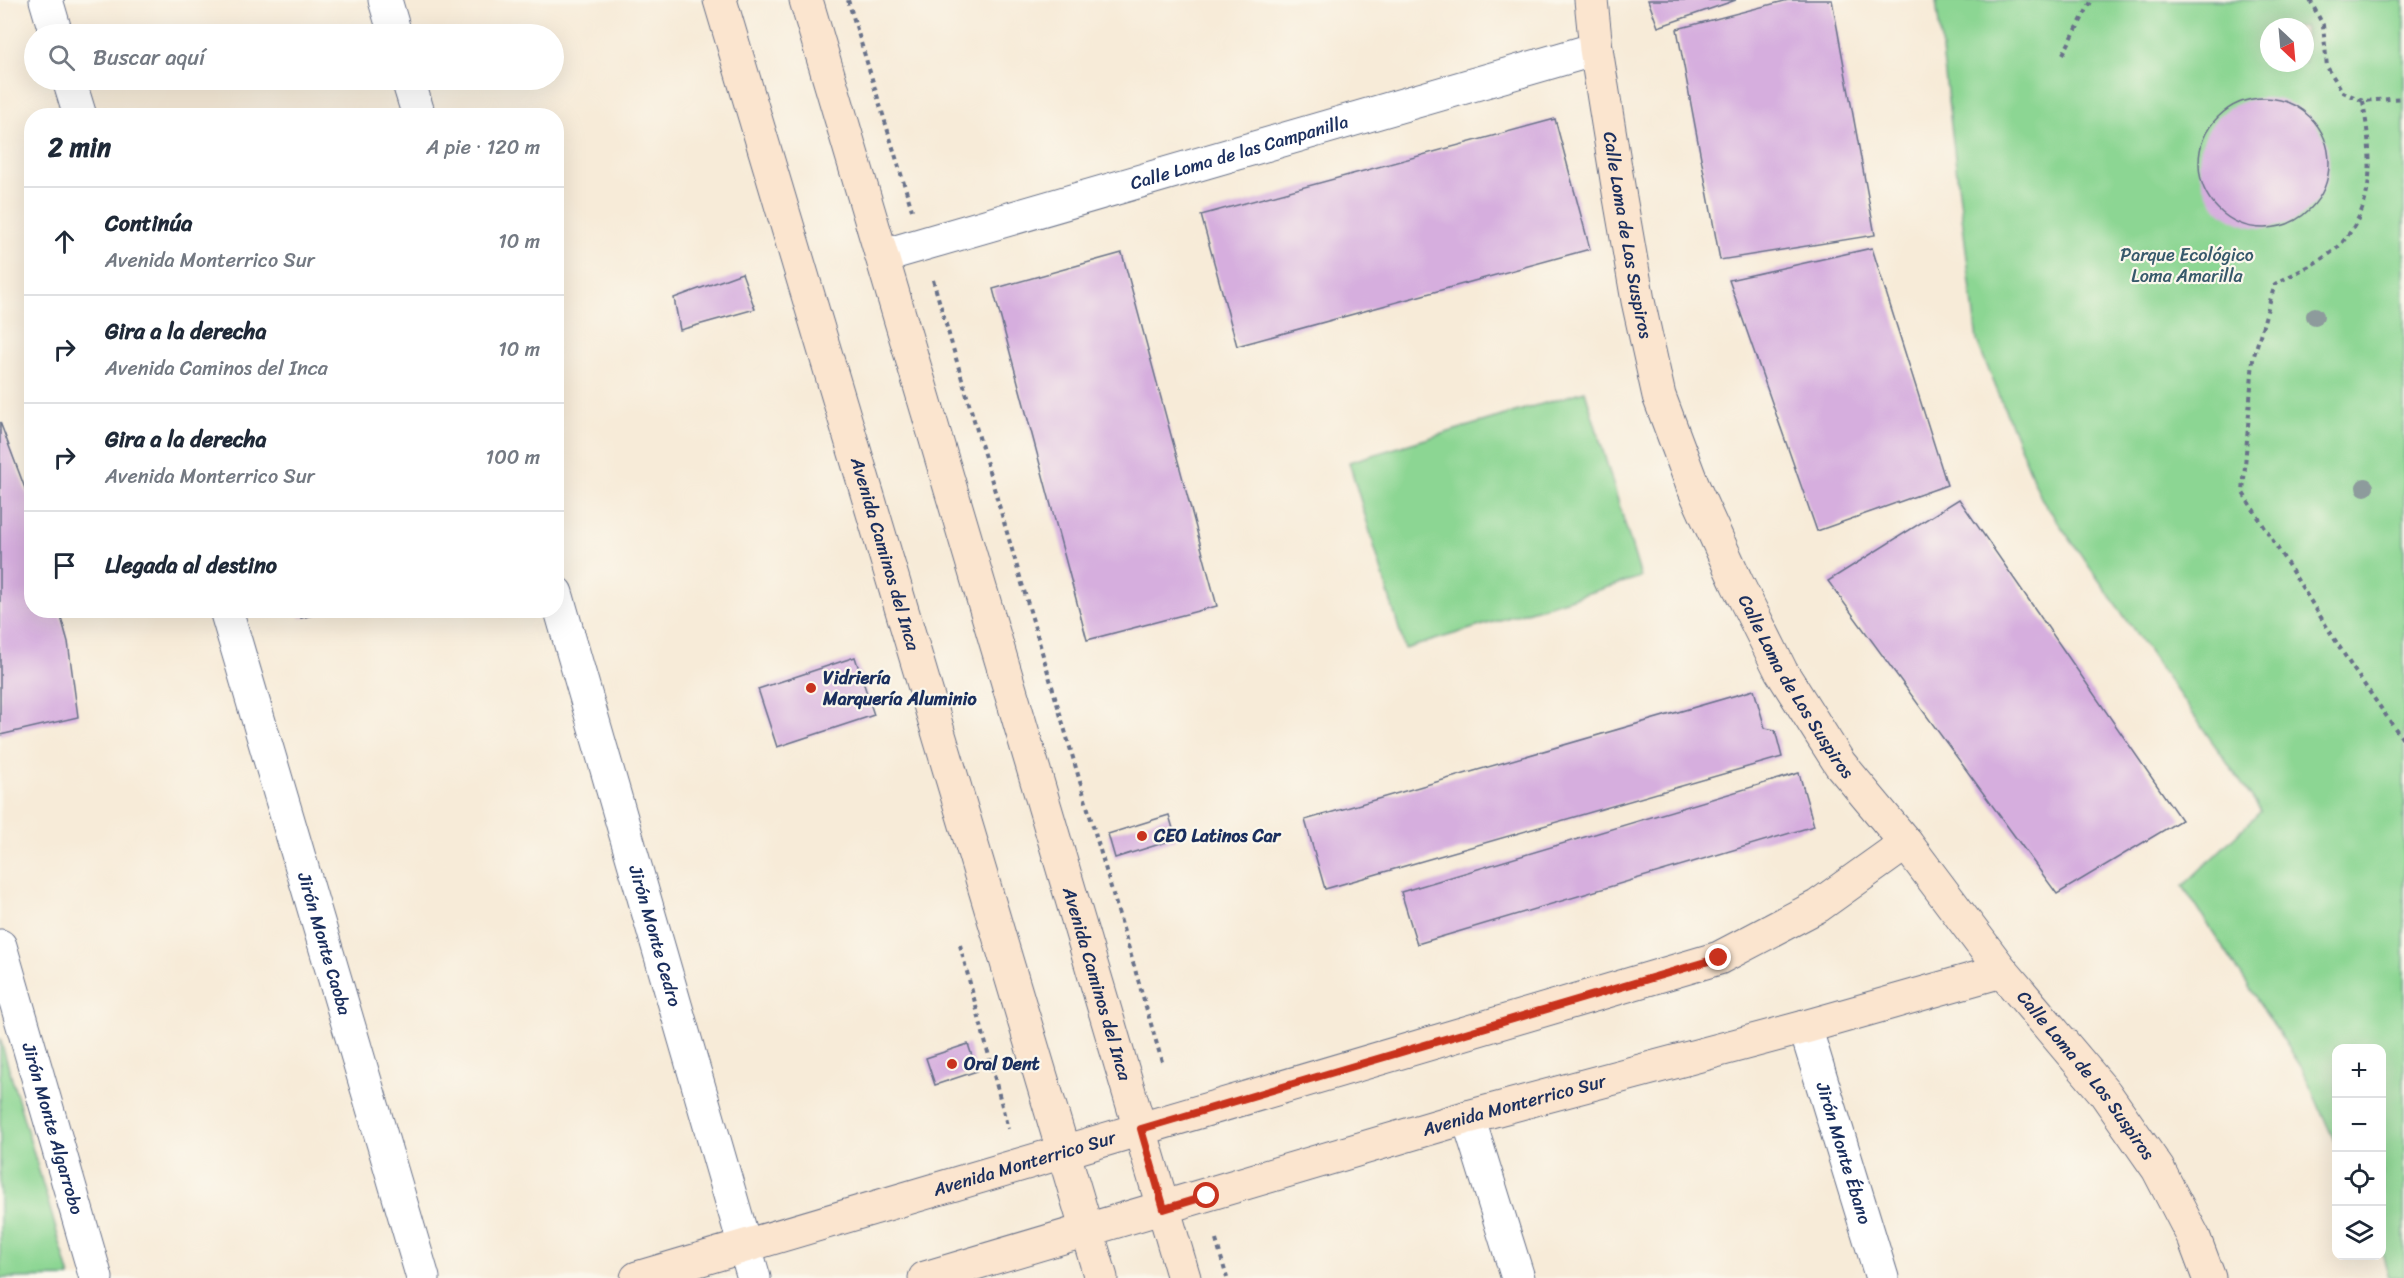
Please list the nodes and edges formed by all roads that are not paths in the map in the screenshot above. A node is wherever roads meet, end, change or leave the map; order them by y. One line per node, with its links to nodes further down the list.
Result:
1 (46, 0): 6 (street)
2 (386, 0): 7 (street)
3 (720, 0): 22 (street, Avenida Caminos del Inca)
4 (806, 0): 13 (street, Avenida Caminos del Inca)
5 (1591, 0): 8 (street, Calle Loma de Los Suspiros)
6 (53, 24)
7 (392, 24)
8 (1596, 49): 13 (street, Calle Loma de las Campanilla); 16 (street, Calle Loma de Los Suspiros)
9 (72, 90): 11 (street)
10 (411, 90): 12 (street)
11 (78, 108)
12 (417, 108)
13 (882, 256): 21 (street, Avenida Caminos del Inca)
14 (228, 618): 27 (street, Jirón Monte Caoba)
15 (563, 618): 25 (street, Jirón Monte Cedro)
16 (1906, 843): 18 (street, Calle Loma de Los Suspiros); 21 (street, Avenida Monterrico Sur)
17 (0, 946): 26 (street, Jirón Monte Algarrobo)
18 (2002, 971): 19 (street, Avenida Monterrico Sur); 35 (street, Calle Loma de Los Suspiros)
19 (1805, 1028): 20 (street, Avenida Monterrico Sur); 34 (street, Jirón Monte Ébano)
20 (1468, 1117): 23 (street, Avenida Monterrico Sur); 33 (street)
21 (1141, 1129): 22 (street, Avenida Monterrico Sur); 23 (street, Avenida Caminos del Inca)
22 (1064, 1152): 24 (street, Avenida Caminos del Inca); 25 (street, Avenida Monterrico Sur)
23 (1164, 1209): 24 (street, Avenida Monterrico Sur); 32 (street, Avenida Caminos del Inca)
24 (1087, 1232): 30 (street, Avenida Monterrico Sur); 31 (street, Avenida Caminos del Inca)
25 (745, 1246): 28 (street, Avenida Monterrico Sur); 29 (street, Jirón Monte Cedro)
26 (96, 1278)
27 (423, 1278)
28 (637, 1278)
29 (754, 1278)
30 (925, 1278)
31 (1101, 1278)
32 (1185, 1278)
33 (1518, 1278)
34 (1882, 1278)
35 (2209, 1278)

